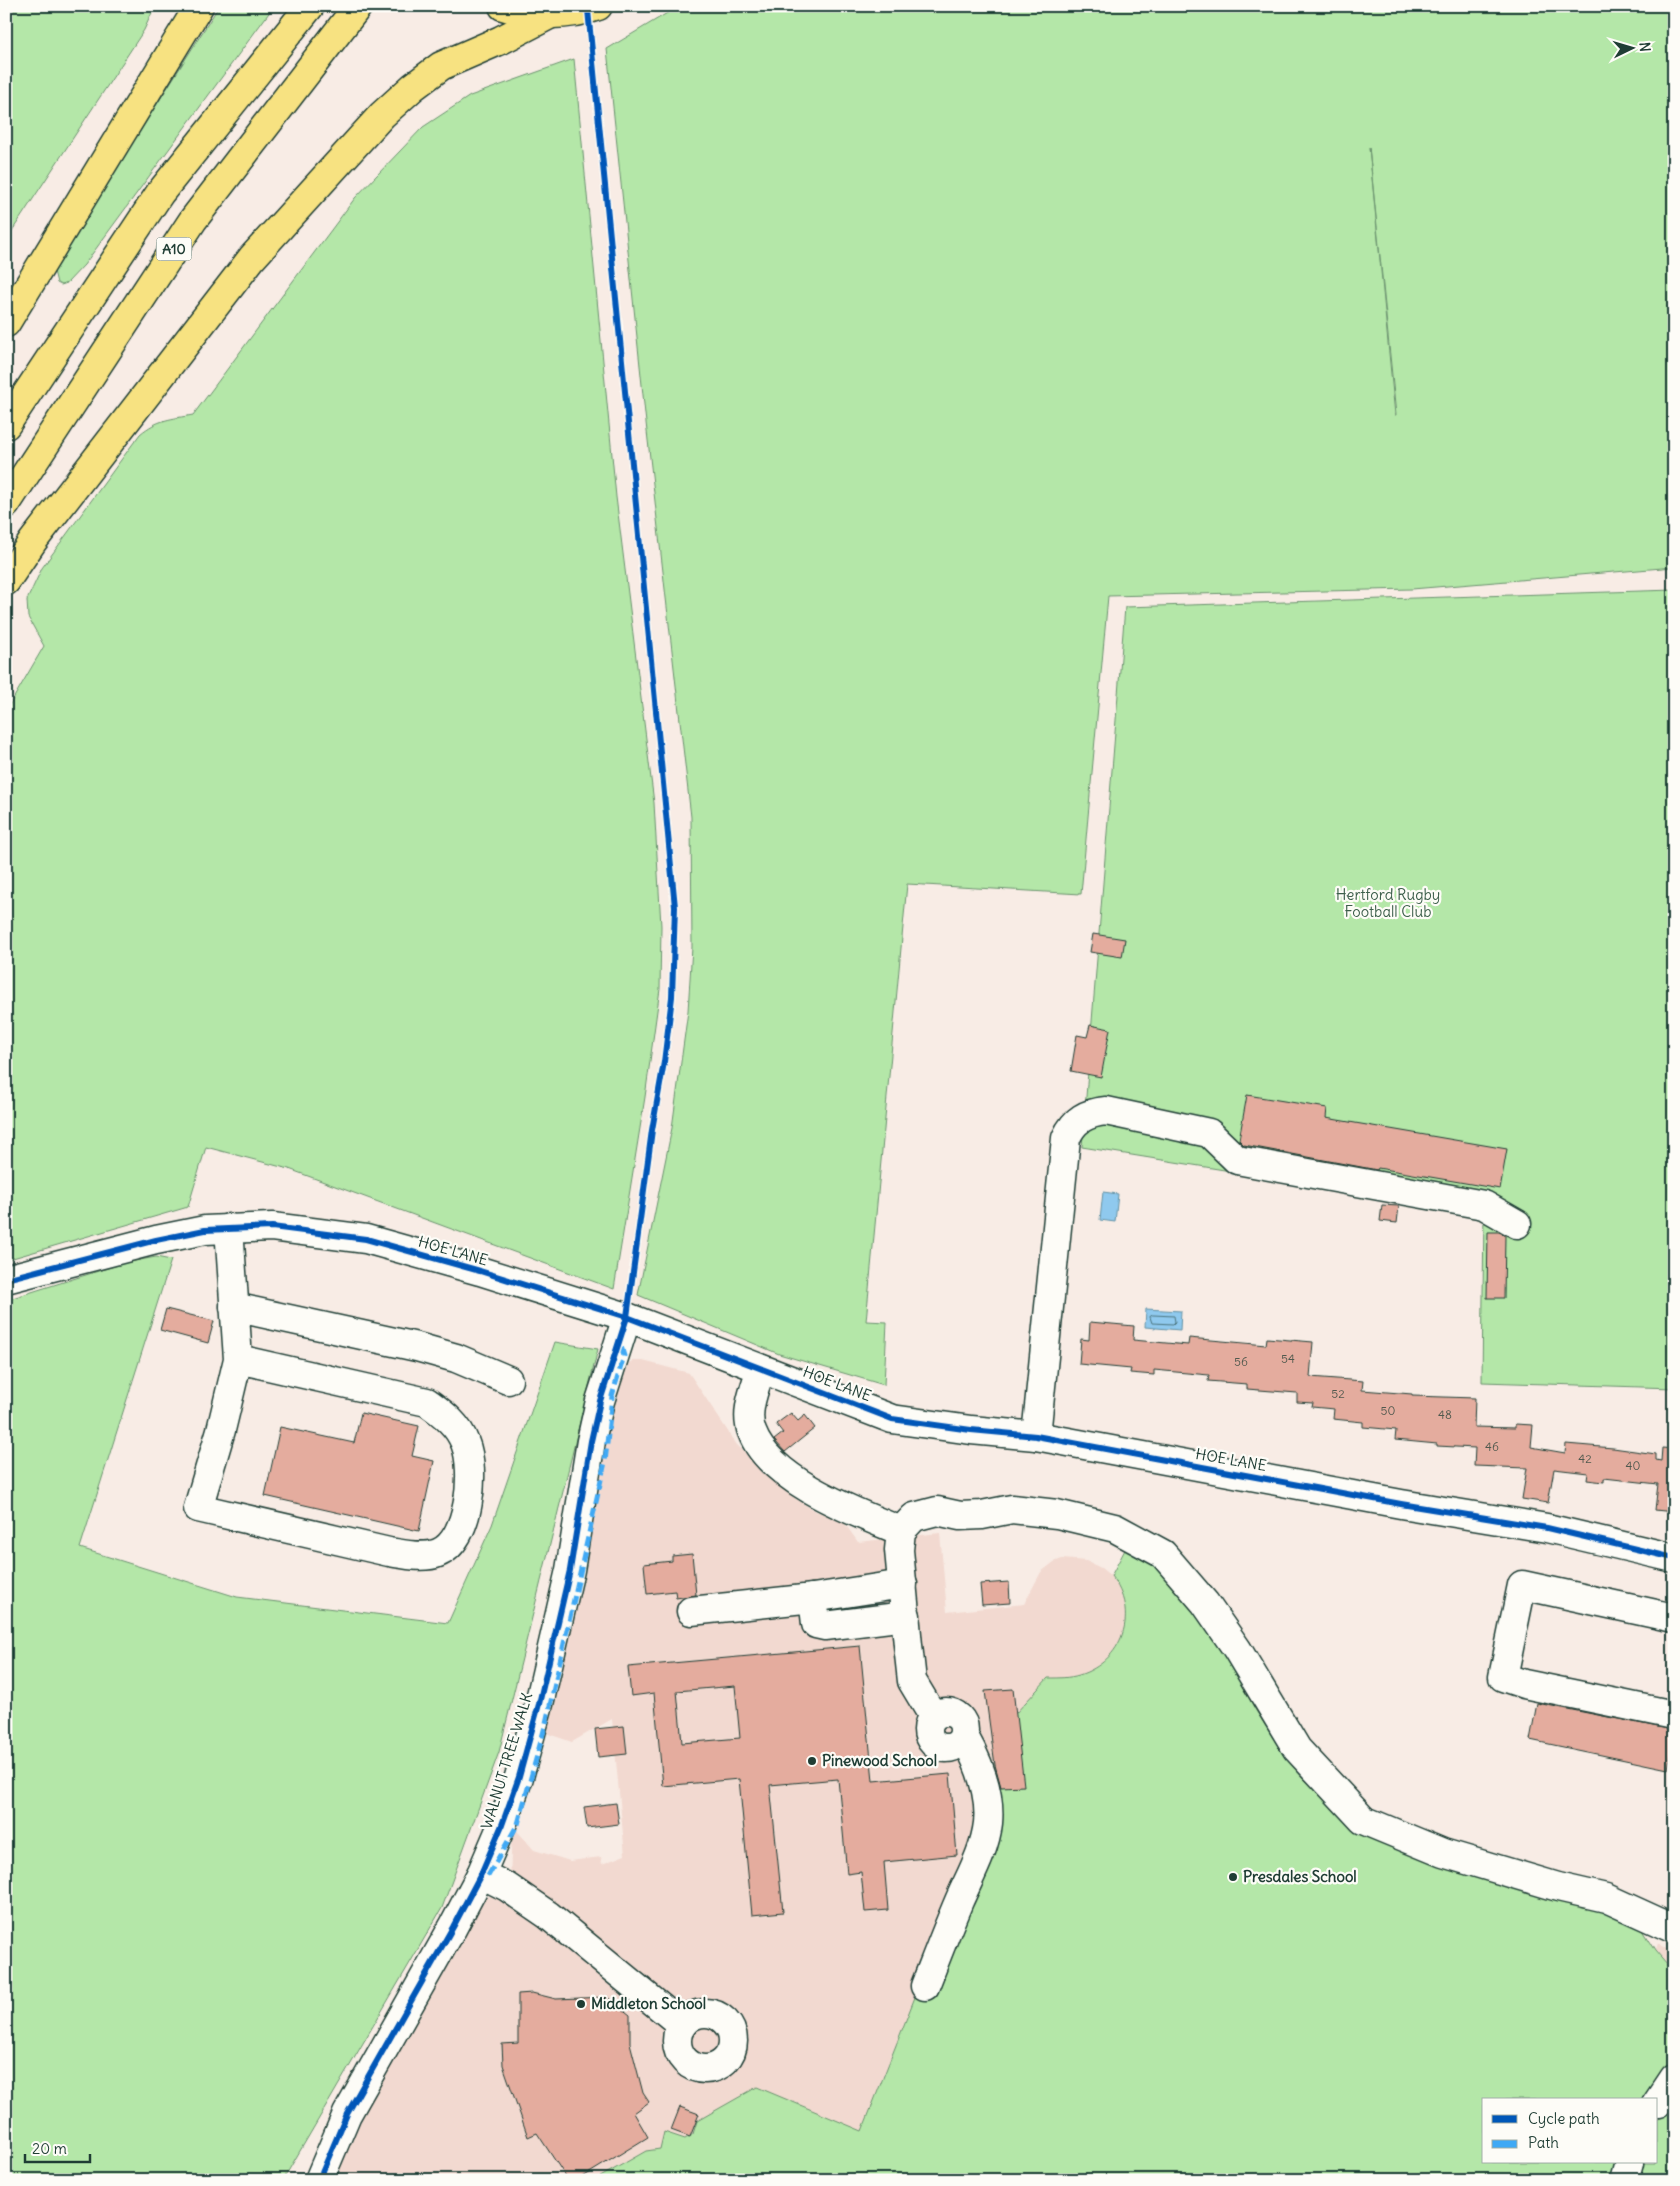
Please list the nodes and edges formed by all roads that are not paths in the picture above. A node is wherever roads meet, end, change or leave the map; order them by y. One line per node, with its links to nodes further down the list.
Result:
1 (199, 6): 7 (highway)
2 (310, 6): 8 (highway, A10)
3 (358, 6): 9 (highway, A10)
4 (503, 6): 6 (highway)
5 (598, 6): 6 (highway)
6 (551, 14): 10 (highway)
7 (6, 323)
8 (6, 425)
9 (6, 504)
10 (6, 580)
11 (1517, 1224): 19 (street)
12 (229, 1228): 13 (street, HOE LANE); 14 (street); 15 (street, HOE LANE)
13 (6, 1279)
14 (234, 1307): 16 (street); 18 (street)
15 (627, 1316): 17 (street, HOE LANE); 28 (street, WALNUT TREE WALK)
16 (238, 1359): 16 (street)
17 (761, 1369): 19 (street, HOE LANE); 20 (street)
18 (508, 1380)
19 (1036, 1436): 21 (street, HOE LANE)
20 (902, 1531): 22 (street); 29 (street)
21 (1674, 1558)
22 (903, 1584): 23 (street); 25 (street)
23 (813, 1598): 24 (street); 25 (street)
24 (691, 1611)
25 (906, 1616): 30 (street)
26 (1674, 1618): 27 (street)
27 (1674, 1715)
28 (481, 1874): 31 (street); 35 (street, WALNUT TREE WALK)
29 (1674, 1929)
30 (925, 1986)
31 (682, 2025)
32 (1674, 2078): 33 (street)
33 (1658, 2102)
34 (1629, 2164): 36 (street)
35 (319, 2180)
36 (1625, 2180)

